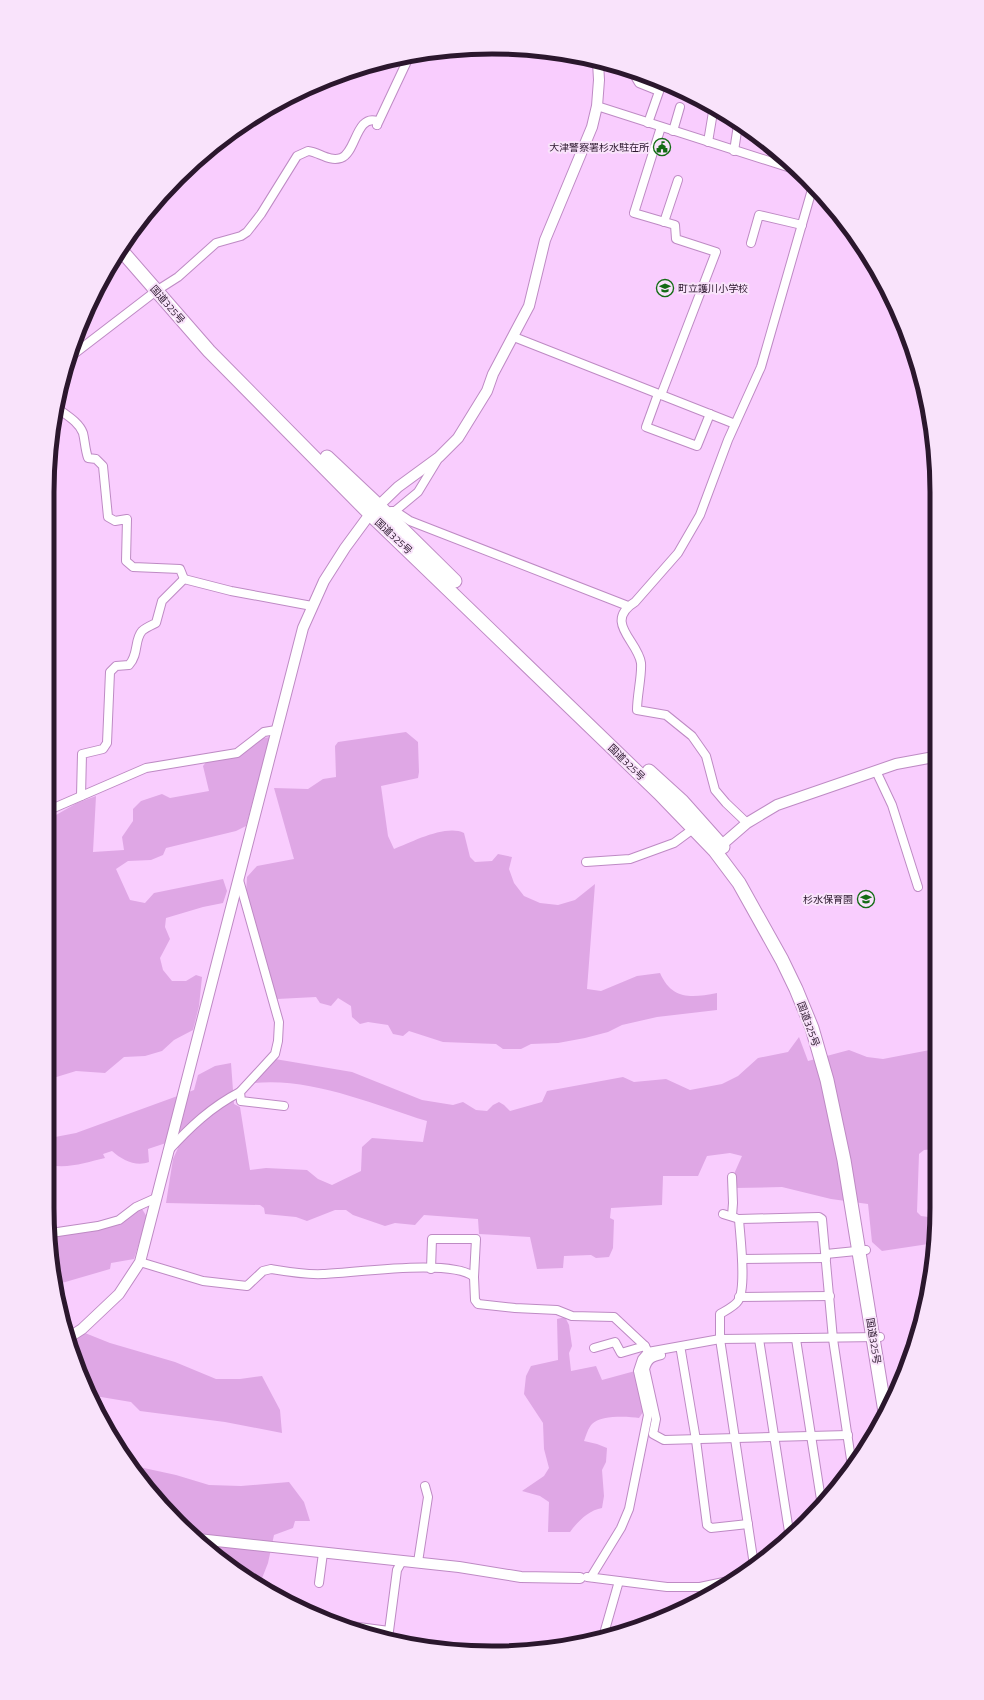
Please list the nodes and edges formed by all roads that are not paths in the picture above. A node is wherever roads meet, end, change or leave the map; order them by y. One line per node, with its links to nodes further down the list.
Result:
1 (407, 62): 24 (street)
2 (598, 67): 6 (street)
3 (636, 78): 5 (street)
4 (660, 87): 5 (street)
5 (659, 91): 10 (street)
6 (597, 106): 10 (street); 25 (street)
7 (680, 108): 13 (street)
8 (625, 109): 10 (street)
9 (713, 114): 14 (street)
10 (646, 122): 11 (street)
11 (661, 127): 13 (street); 19 (street)
12 (737, 130): 15 (street)
13 (673, 131): 14 (street)
14 (708, 142): 15 (street)
15 (734, 151): 16 (street)
16 (785, 166)
17 (678, 180): 19 (street)
18 (811, 192): 20 (street)
19 (664, 222): 27 (street)
20 (802, 225): 21 (street); 30 (street)
21 (751, 243)
22 (129, 248): 24 (highway, 国道325号)
23 (125, 254): 24 (highway, 国道325号)
24 (159, 288): 26 (street); 32 (highway, 国道325号)
25 (514, 337): 27 (street); 31 (street)
26 (77, 352)
27 (660, 394): 29 (street); 29 (street)
28 (61, 411): 33 (street)
29 (710, 414): 30 (street)
30 (735, 424): 35 (street)
31 (439, 456): 32 (street); 32 (street)
32 (382, 510): 34 (street); 35 (street); 42 (highway, 国道325号); 43 (highway, 国道325号)
33 (184, 579): 34 (street); 39 (street)
34 (312, 606): 36 (street)
35 (628, 606): 41 (street)
36 (276, 730): 39 (street); 45 (street)
37 (930, 758): 38 (street)
38 (876, 771): 41 (street); 46 (street)
39 (81, 796): 40 (street)
40 (54, 808)
41 (747, 823): 43 (street)
42 (693, 829): 43 (highway, 国道325号); 44 (street)
43 (718, 848): 55 (highway, 国道325号)
44 (586, 862)
45 (238, 880): 47 (street); 49 (street)
46 (918, 886)
47 (240, 1092): 48 (street); 49 (street)
48 (284, 1106)
49 (167, 1152): 51 (street)
50 (732, 1177): 53 (street)
51 (156, 1198): 54 (street); 58 (street)
52 (723, 1214): 53 (street)
53 (735, 1218): 56 (street); 57 (street)
54 (55, 1232)
55 (863, 1250): 56 (street); 64 (highway, 国道325号)
56 (826, 1256): 57 (street); 61 (street)
57 (742, 1259): 62 (street)
58 (140, 1262): 59 (street); 63 (street)
59 (431, 1269): 60 (street); 60 (street)
60 (474, 1277): 71 (street)
61 (830, 1296): 62 (street); 68 (street)
62 (739, 1297): 65 (street)
63 (73, 1335)
64 (877, 1337): 68 (street); 73 (highway, 国道325号); 74 (highway, 国道325号)
65 (720, 1339): 66 (street); 69 (street); 78 (street)
66 (759, 1339): 67 (street); 77 (street)
67 (796, 1339): 68 (street); 76 (street)
68 (833, 1339): 75 (street)
69 (691, 1344): 71 (street); 72 (street)
70 (594, 1348): 71 (street)
71 (646, 1349): 90 (street)
72 (681, 1351): 79 (street); 79 (street)
73 (889, 1394)
74 (884, 1404)
75 (848, 1435): 76 (street); 80 (street)
76 (811, 1436): 77 (street); 82 (street)
77 (774, 1437): 78 (street); 84 (street)
78 (736, 1438): 79 (street); 83 (street)
79 (696, 1440): 83 (street)
80 (851, 1458)
81 (425, 1486): 89 (street)
82 (821, 1497)
83 (748, 1524): 87 (street)
84 (789, 1530)
85 (207, 1540): 86 (street)
86 (323, 1554): 88 (street); 93 (street)
87 (753, 1559)
88 (402, 1561): 89 (street); 95 (street)
89 (418, 1562): 91 (street)
90 (591, 1577): 91 (street); 92 (street)
91 (580, 1578)
92 (619, 1581): 94 (street); 96 (street)
93 (319, 1583)
94 (713, 1586)
95 (370, 1628)
96 (606, 1631)

